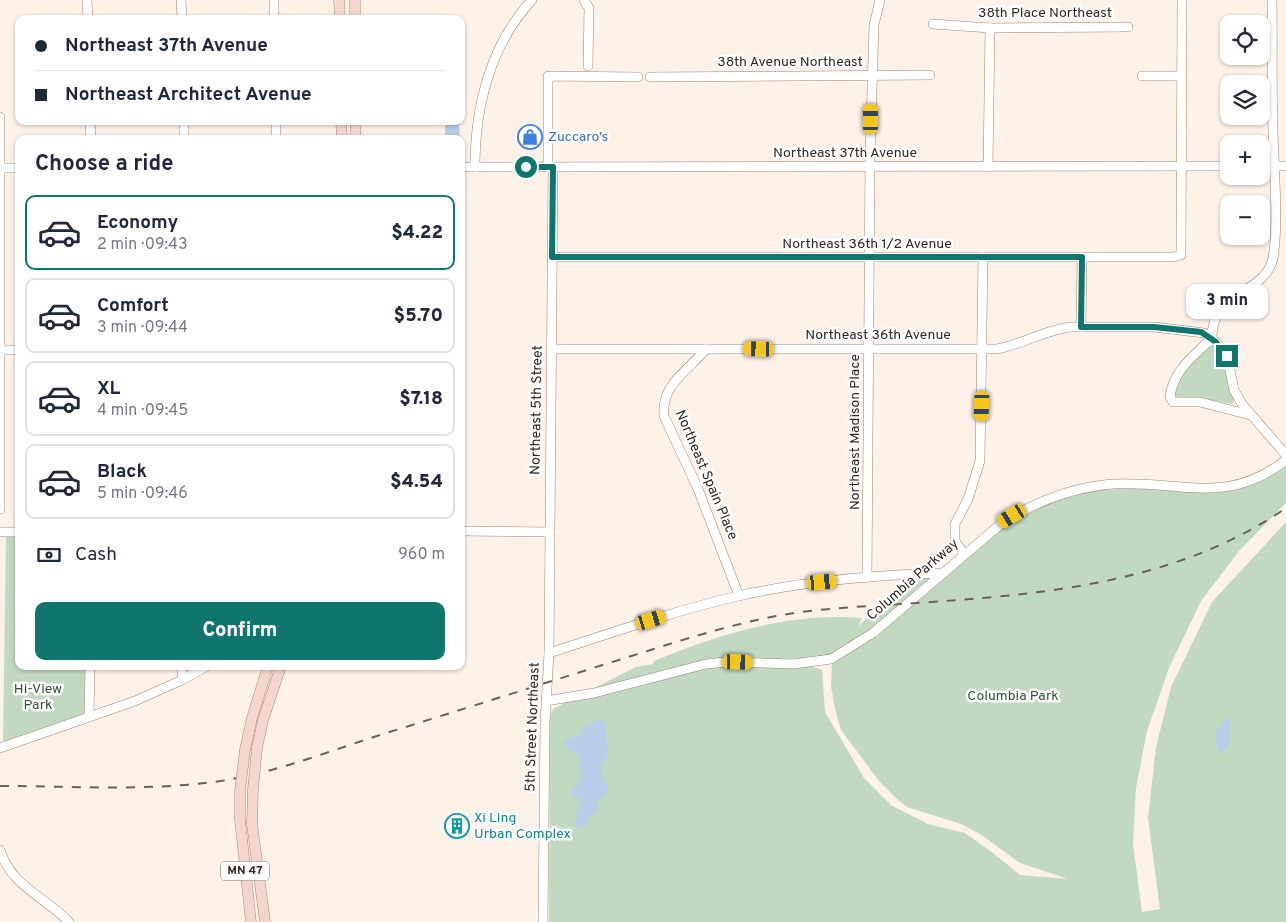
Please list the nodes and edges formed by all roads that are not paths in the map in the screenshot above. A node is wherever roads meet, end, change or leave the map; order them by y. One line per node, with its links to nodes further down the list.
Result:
1 (87, 0): 11 (street)
2 (181, 0): 12 (street)
3 (274, 0): 13 (street)
4 (339, 0): 14 (main road)
5 (355, 0): 15 (main road)
6 (532, 0): 33 (street)
7 (880, 0): 20 (street, Northeast Madison Place)
8 (1182, 0): 24 (street)
9 (1272, 0): 30 (street)
10 (587, 1): 19 (street)
11 (88, 15)
12 (182, 15)
13 (274, 15)
14 (340, 15)
15 (355, 15)
16 (933, 24): 18 (street, 38th Place Northeast)
17 (1128, 27): 18 (street, 38th Place Northeast)
18 (990, 28): 36 (street)
19 (588, 66)
20 (872, 75): 21 (street, 38th Avenue Northeast); 22 (street, 38th Avenue Northeast); 35 (street, Northeast Madison Place)
21 (930, 75)
22 (650, 76)
23 (1142, 76): 24 (street)
24 (1182, 76): 27 (street)
25 (638, 77): 34 (street)
26 (0, 118): 37 (street)
27 (1181, 166): 28 (street, Northeast 37th Avenue); 36 (street, Northeast 37th Avenue); 40 (street, Northeast 36th 1/2 Avenue)
28 (1220, 166)
29 (1270, 166): 30 (street)
30 (1275, 166): 31 (street); 44 (street)
31 (1286, 166)
32 (465, 167): 33 (street, Northeast 37th Avenue)
33 (475, 167): 34 (street, Northeast 37th Avenue)
34 (550, 167): 35 (street, Northeast 37th Avenue); 39 (street, Northeast 5th Street)
35 (871, 167): 36 (street, Northeast 37th Avenue); 41 (street, Northeast Madison Place)
36 (988, 167)
37 (2, 168): 38 (street); 49 (street)
38 (15, 168)
39 (552, 257): 41 (street, Northeast 36th 1/2 Avenue); 45 (street, Northeast 5th Street)
40 (1082, 257): 42 (street, Northeast 36th 1/2 Avenue); 43 (street)
41 (870, 258): 42 (street, Northeast 36th 1/2 Avenue); 47 (street, Northeast Madison Place)
42 (983, 258): 48 (street)
43 (1081, 327): 44 (street, Northeast 36th Avenue); 48 (street, Northeast 36th Avenue)
44 (1212, 338): 51 (street); 51 (street)
45 (552, 349): 46 (street, Northeast 36th Avenue); 58 (street, Northeast 5th Street)
46 (706, 349): 47 (street, Northeast 36th Avenue); 62 (street, Northeast Spain Place)
47 (869, 349): 48 (street, Northeast 36th Avenue); 61 (street, Northeast Madison Place)
48 (982, 349): 59 (street)
49 (1, 350): 50 (street); 54 (street)
50 (15, 350)
51 (1250, 415): 52 (street)
52 (1286, 455)
53 (1286, 460): 59 (street, Columbia Parkway)
54 (0, 509)
55 (465, 531): 58 (street)
56 (0, 532): 57 (street)
57 (15, 532)
58 (550, 532): 63 (street, Northeast 5th Street)
59 (964, 554): 60 (street, Columbia Parkway)
60 (942, 573): 61 (street); 70 (street, Columbia Parkway)
61 (867, 578): 62 (street)
62 (739, 596): 63 (street)
63 (549, 653): 70 (street, 5th Street Northeast)
64 (90, 670): 71 (street)
65 (182, 670): 69 (street)
66 (200, 670): 69 (street)
67 (267, 670): 75 (main road, MN 47, bridge)
68 (280, 670): 76 (main road, MN 47, bridge)
69 (182, 680): 71 (street)
70 (546, 702): 77 (street, 5th Street Northeast)
71 (90, 717): 72 (street)
72 (0, 748)
73 (0, 850): 74 (street)
74 (69, 922)
75 (251, 922)
76 (265, 922)
77 (544, 922)

